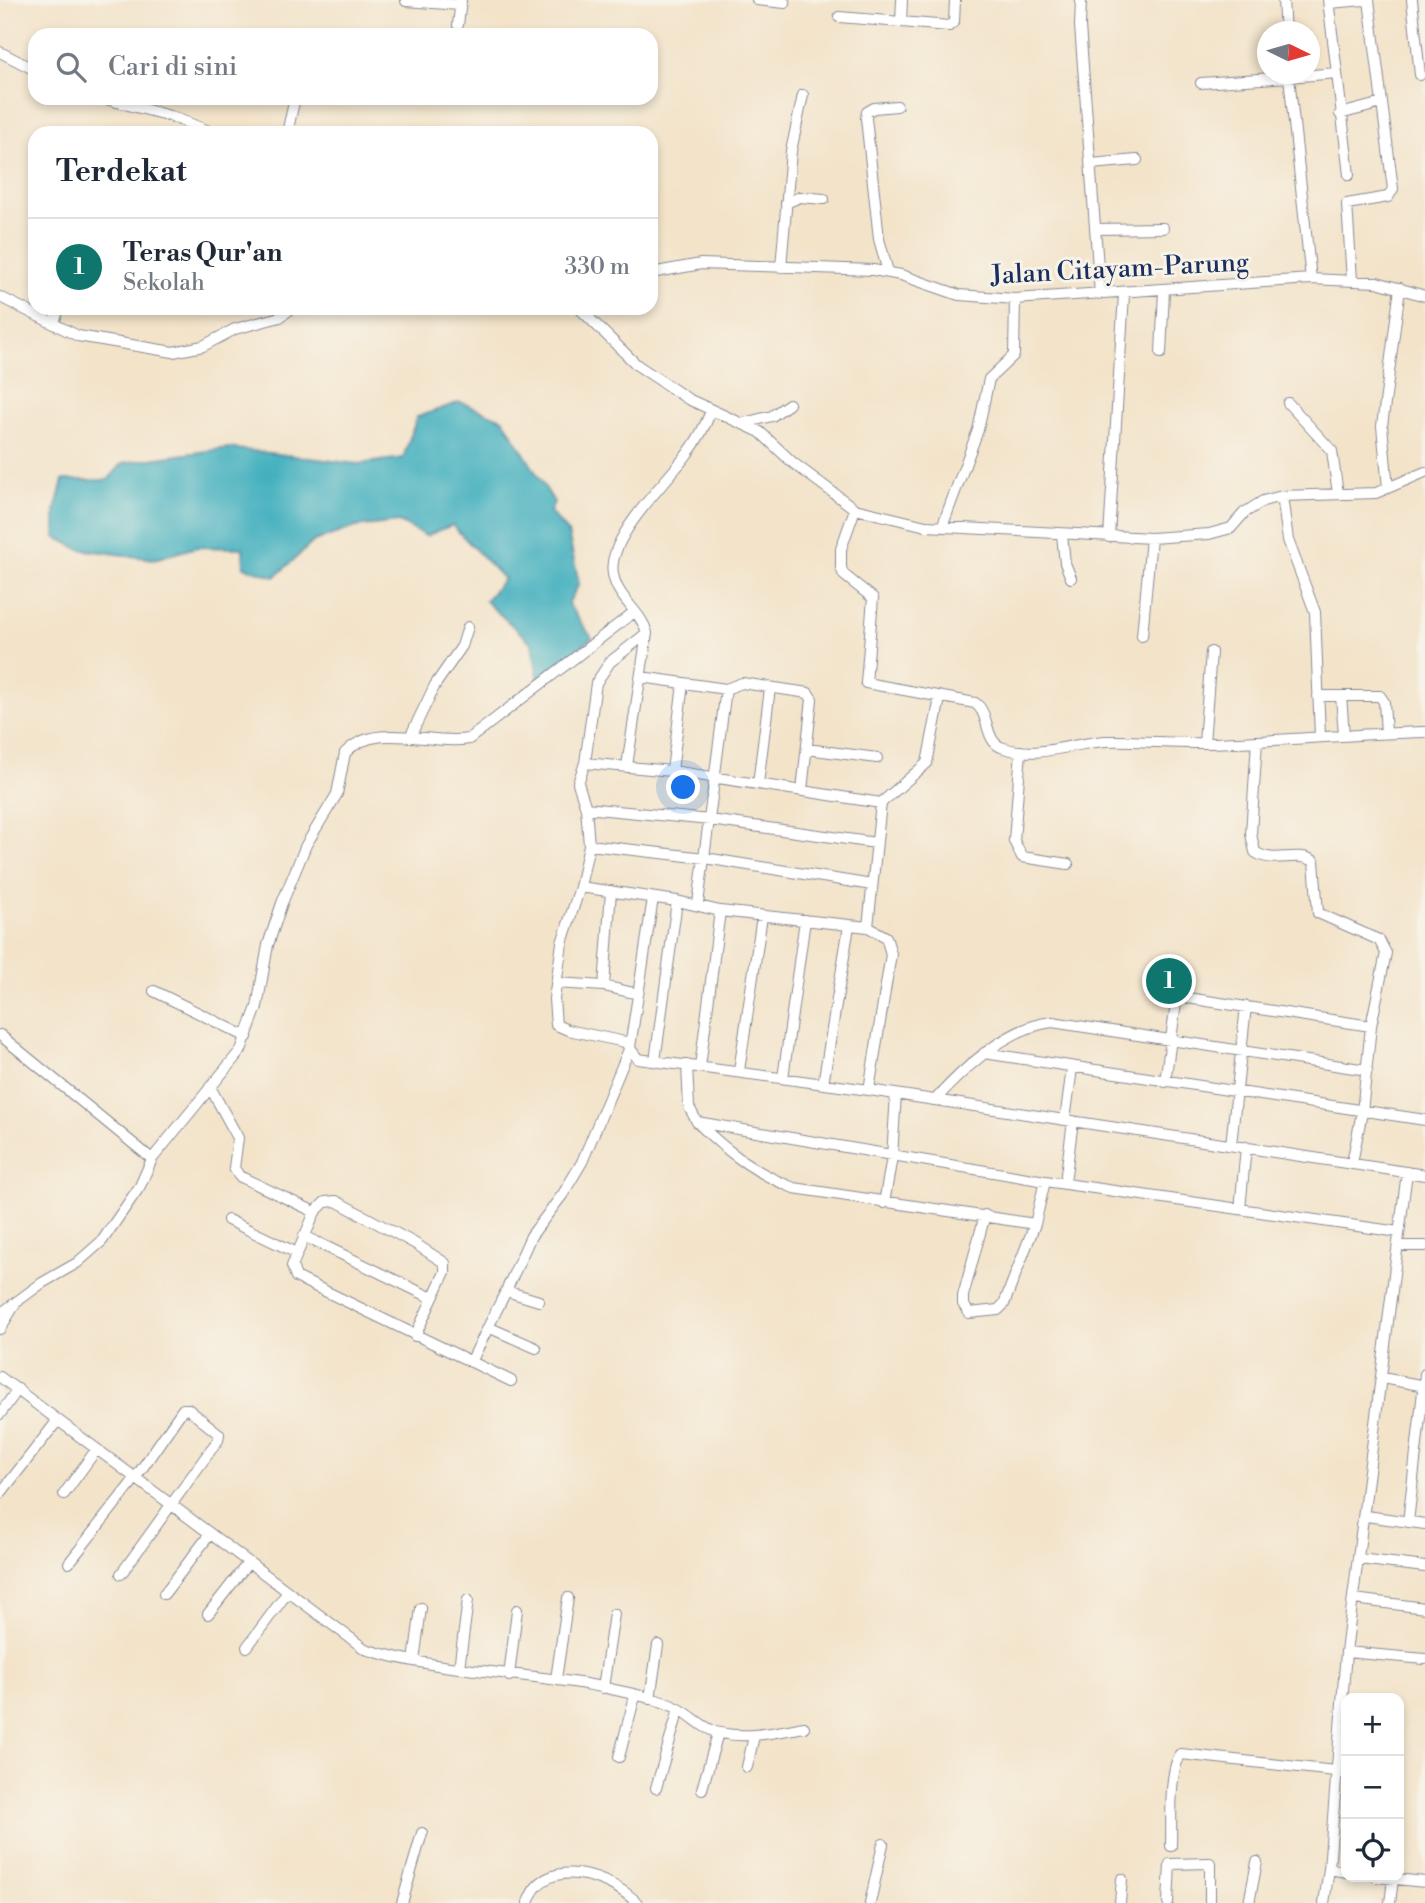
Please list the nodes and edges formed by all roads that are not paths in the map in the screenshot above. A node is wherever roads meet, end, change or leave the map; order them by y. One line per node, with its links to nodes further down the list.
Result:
1 (757, 0): 11 (street)
2 (902, 0): 14 (street)
3 (955, 0): 14 (street)
4 (1082, 0): 33 (street)
5 (1283, 0): 13 (street)
6 (1367, 0): 9 (street); 25 (street)
7 (1412, 0): 20 (street)
8 (406, 1): 10 (street)
9 (1329, 1): 18 (street)
10 (460, 3): 15 (street)
11 (785, 3)
12 (839, 17): 14 (street)
13 (1284, 21)
14 (901, 22)
15 (458, 25)
16 (0, 52): 17 (street)
17 (28, 66)
18 (1337, 73): 19 (street); 29 (street)
19 (1320, 74)
20 (1420, 75)
21 (1257, 78): 22 (street)
22 (1201, 83)
23 (1290, 84): 42 (street)
24 (803, 95): 36 (street)
25 (1382, 103): 29 (street); 43 (street)
26 (128, 105): 30 (street)
27 (293, 105): 31 (street)
28 (897, 106): 41 (street)
29 (1340, 114): 34 (street)
30 (196, 126)
31 (289, 126)
32 (1137, 160): 33 (street)
33 (1091, 164): 38 (street)
34 (1349, 175)
35 (824, 199): 36 (street)
36 (786, 203): 39 (street)
37 (1163, 228): 38 (street)
38 (1096, 229): 46 (street)
39 (781, 267): 40 (street, Jalan Citayam-Parung); 41 (street, Jalan Citayam-Parung)
40 (658, 272)
41 (888, 272): 50 (street, Jalan Citayam-Parung)
42 (1311, 279): 43 (street, Jalan Citayam-Parung); 45 (street, Jalan Citayam-Parung)
43 (1352, 280): 44 (street, Jalan Citayam-Parung)
44 (1400, 288): 48 (street, Jalan Citayam-Parung); 63 (street)
45 (1164, 291): 47 (street, Jalan Citayam-Parung); 57 (street)
46 (1100, 294): 47 (street, Jalan Citayam-Parung); 50 (street, Jalan Citayam-Parung)
47 (1124, 294): 69 (street)
48 (1425, 296)
49 (0, 297): 51 (street)
50 (1015, 299): 67 (street)
51 (28, 310)
52 (37, 315): 56 (street)
53 (57, 315): 56 (street)
54 (282, 315): 56 (street)
55 (586, 315): 60 (street)
56 (54, 323)
57 (1161, 353)
58 (1288, 403): 64 (street)
59 (789, 404): 61 (street)
60 (712, 411): 61 (street); 72 (street)
61 (743, 423): 66 (street)
62 (1425, 472): 63 (street)
63 (1388, 488): 64 (street)
64 (1338, 494): 65 (street)
65 (1282, 496): 70 (street); 81 (street)
66 (855, 509): 67 (street); 83 (street)
67 (942, 527): 68 (street)
68 (1062, 535): 69 (street); 71 (street)
69 (1109, 537): 70 (street)
70 (1151, 538): 75 (street)
71 (1071, 578)
72 (633, 613): 74 (street); 86 (street)
73 (468, 627): 86 (street)
74 (647, 633): 77 (street); 94 (street)
75 (1142, 636)
76 (1211, 652): 90 (street)
77 (641, 677): 78 (street); 95 (street)
78 (683, 684): 80 (street); 96 (street)
79 (770, 688): 80 (street); 91 (street); 98 (street)
80 (726, 689): 97 (street)
81 (1318, 696): 82 (street); 88 (street)
82 (1341, 696): 85 (street); 87 (street)
83 (940, 698): 92 (street); 100 (street)
84 (1425, 732): 85 (street)
85 (1386, 733): 87 (street)
86 (411, 735): 125 (street)
87 (1343, 735): 88 (street)
88 (1320, 736): 89 (street)
89 (1257, 741): 90 (street); 123 (street)
90 (1204, 743): 92 (street)
91 (807, 749): 93 (street); 99 (street)
92 (1021, 751): 106 (street)
93 (877, 758)
94 (585, 763): 95 (street); 101 (street)
95 (627, 766): 96 (street)
96 (672, 771): 97 (street)
97 (716, 778): 98 (street); 102 (street)
98 (758, 784): 99 (street)
99 (802, 790): 100 (street)
100 (881, 803): 103 (street)
101 (586, 808): 102 (street); 104 (street)
102 (710, 820): 103 (street); 105 (street)
103 (876, 843): 107 (street)
104 (589, 845): 105 (street); 108 (street)
105 (705, 858): 107 (street); 112 (street)
106 (1068, 864)
107 (872, 885): 117 (street)
108 (580, 887): 109 (street); 118 (street)
109 (611, 891): 110 (street); 119 (street)
110 (653, 898): 111 (street); 121 (street)
111 (677, 901): 112 (street); 130 (street)
112 (698, 904): 113 (street)
113 (720, 911): 114 (street); 132 (street)
114 (762, 916): 115 (street); 135 (street)
115 (805, 920): 116 (street); 136 (street)
116 (849, 926): 117 (street); 138 (street)
117 (868, 927): 140 (street)
118 (556, 983): 119 (street); 127 (street)
119 (604, 986): 121 (street)
120 (154, 991): 125 (street)
121 (638, 994): 127 (street)
122 (1246, 1006): 123 (street); 126 (street); 128 (street)
123 (1371, 1026): 134 (street)
124 (0, 1035): 151 (street)
125 (247, 1037): 139 (street)
126 (1170, 1039): 128 (street); 129 (street); 137 (street)
127 (630, 1047): 130 (street); 168 (street)
128 (1242, 1049): 134 (street); 141 (street)
129 (984, 1053): 133 (street); 143 (street)
130 (654, 1061): 131 (street)
131 (687, 1065): 132 (street); 147 (street)
132 (700, 1067): 135 (street)
133 (1072, 1068): 137 (street); 145 (street)
134 (1367, 1070): 144 (street)
135 (739, 1072): 136 (street)
136 (783, 1078): 138 (street)
137 (1165, 1082): 141 (street)
138 (823, 1084): 140 (street)
139 (210, 1087): 151 (street); 159 (street)
140 (869, 1090): 142 (street)
141 (1238, 1092): 144 (street); 148 (street)
142 (896, 1094): 143 (street); 150 (street)
143 (935, 1100): 145 (street)
144 (1362, 1112): 146 (street); 152 (street)
145 (1069, 1120): 148 (street); 156 (street)
146 (1425, 1120)
147 (696, 1122): 150 (street); 157 (street)
148 (1231, 1144): 149 (street)
149 (1246, 1147): 152 (street); 158 (street)
150 (892, 1157): 155 (street); 157 (street)
151 (152, 1159): 170 (street)
152 (1352, 1163): 153 (street)
153 (1407, 1172): 154 (street); 163 (street)
154 (1425, 1175)
155 (1045, 1181): 156 (street); 162 (street)
156 (1065, 1182): 158 (street)
157 (884, 1203): 160 (street)
158 (1240, 1209): 163 (street)
159 (315, 1212): 164 (street); 169 (street)
160 (985, 1216): 162 (street); 162 (street)
161 (228, 1220): 167 (street)
162 (1035, 1224)
163 (1399, 1232): 165 (street)
164 (304, 1236): 167 (street); 169 (street)
165 (1398, 1246): 166 (street); 180 (street)
166 (1425, 1246)
167 (297, 1253): 175 (street)
168 (506, 1291): 171 (street); 173 (street)
169 (432, 1298): 175 (street)
170 (18, 1301): 172 (street); 174 (street)
171 (539, 1301)
172 (0, 1314)
173 (488, 1327): 176 (street); 177 (street)
174 (0, 1329)
175 (415, 1336): 177 (street)
176 (536, 1348)
177 (471, 1362): 181 (street)
178 (1425, 1374): 182 (street)
179 (0, 1377): 183 (street)
180 (1382, 1378): 182 (street); 191 (street)
181 (511, 1381)
182 (1424, 1386): 192 (street)
183 (18, 1390): 184 (street); 185 (street)
184 (0, 1414)
185 (58, 1420): 186 (street); 188 (street)
186 (96, 1450): 187 (street); 189 (street)
187 (135, 1479): 190 (street); 190 (street); 196 (street)
188 (0, 1494)
189 (64, 1494)
190 (171, 1506): 194 (street); 199 (street)
191 (1366, 1516): 192 (street); 195 (street)
192 (1408, 1522): 193 (street)
193 (1425, 1524)
194 (210, 1534): 197 (street); 201 (street)
195 (1359, 1559): 198 (street); 203 (street)
196 (69, 1563)
197 (248, 1563): 200 (street); 208 (street)
198 (1425, 1567)
199 (121, 1574)
200 (287, 1593): 211 (street); 214 (street)
201 (164, 1594)
202 (569, 1598): 217 (street)
203 (1354, 1599): 206 (street); 212 (street)
204 (468, 1600): 215 (street)
205 (421, 1608): 214 (street)
206 (1425, 1608)
207 (517, 1609): 216 (street)
208 (208, 1614)
209 (614, 1614): 218 (street)
210 (658, 1645): 220 (street)
211 (247, 1647)
212 (1346, 1652): 213 (street); 227 (street)
213 (1425, 1659)
214 (414, 1661): 215 (street)
215 (459, 1668): 216 (street)
216 (509, 1676): 217 (street)
217 (556, 1679): 218 (street)
218 (603, 1688): 219 (street)
219 (635, 1696): 220 (street); 225 (street)
220 (650, 1699): 221 (street)
221 (679, 1709): 223 (street); 228 (street)
222 (804, 1727): 224 (street)
223 (718, 1733): 224 (street); 229 (street)
224 (754, 1736): 226 (street)
225 (619, 1758)
226 (747, 1767)
227 (1335, 1771): 232 (street); 234 (street)
228 (656, 1787)
229 (702, 1789)
230 (422, 1833): 240 (street)
231 (883, 1844): 243 (street)
232 (1171, 1846)
233 (1257, 1862): 247 (street)
234 (1329, 1869): 235 (street); 248 (street)
235 (1341, 1871)
236 (1122, 1879): 244 (street)
237 (1404, 1880): 239 (street)
238 (1393, 1882): 249 (street)
239 (1425, 1882)
240 (402, 1903)
241 (528, 1903): 242 (street)
242 (637, 1903)
243 (870, 1903)
244 (1120, 1903)
245 (1168, 1903): 246 (street)
246 (1210, 1903)
247 (1249, 1903)
248 (1324, 1903)
249 (1391, 1903)

